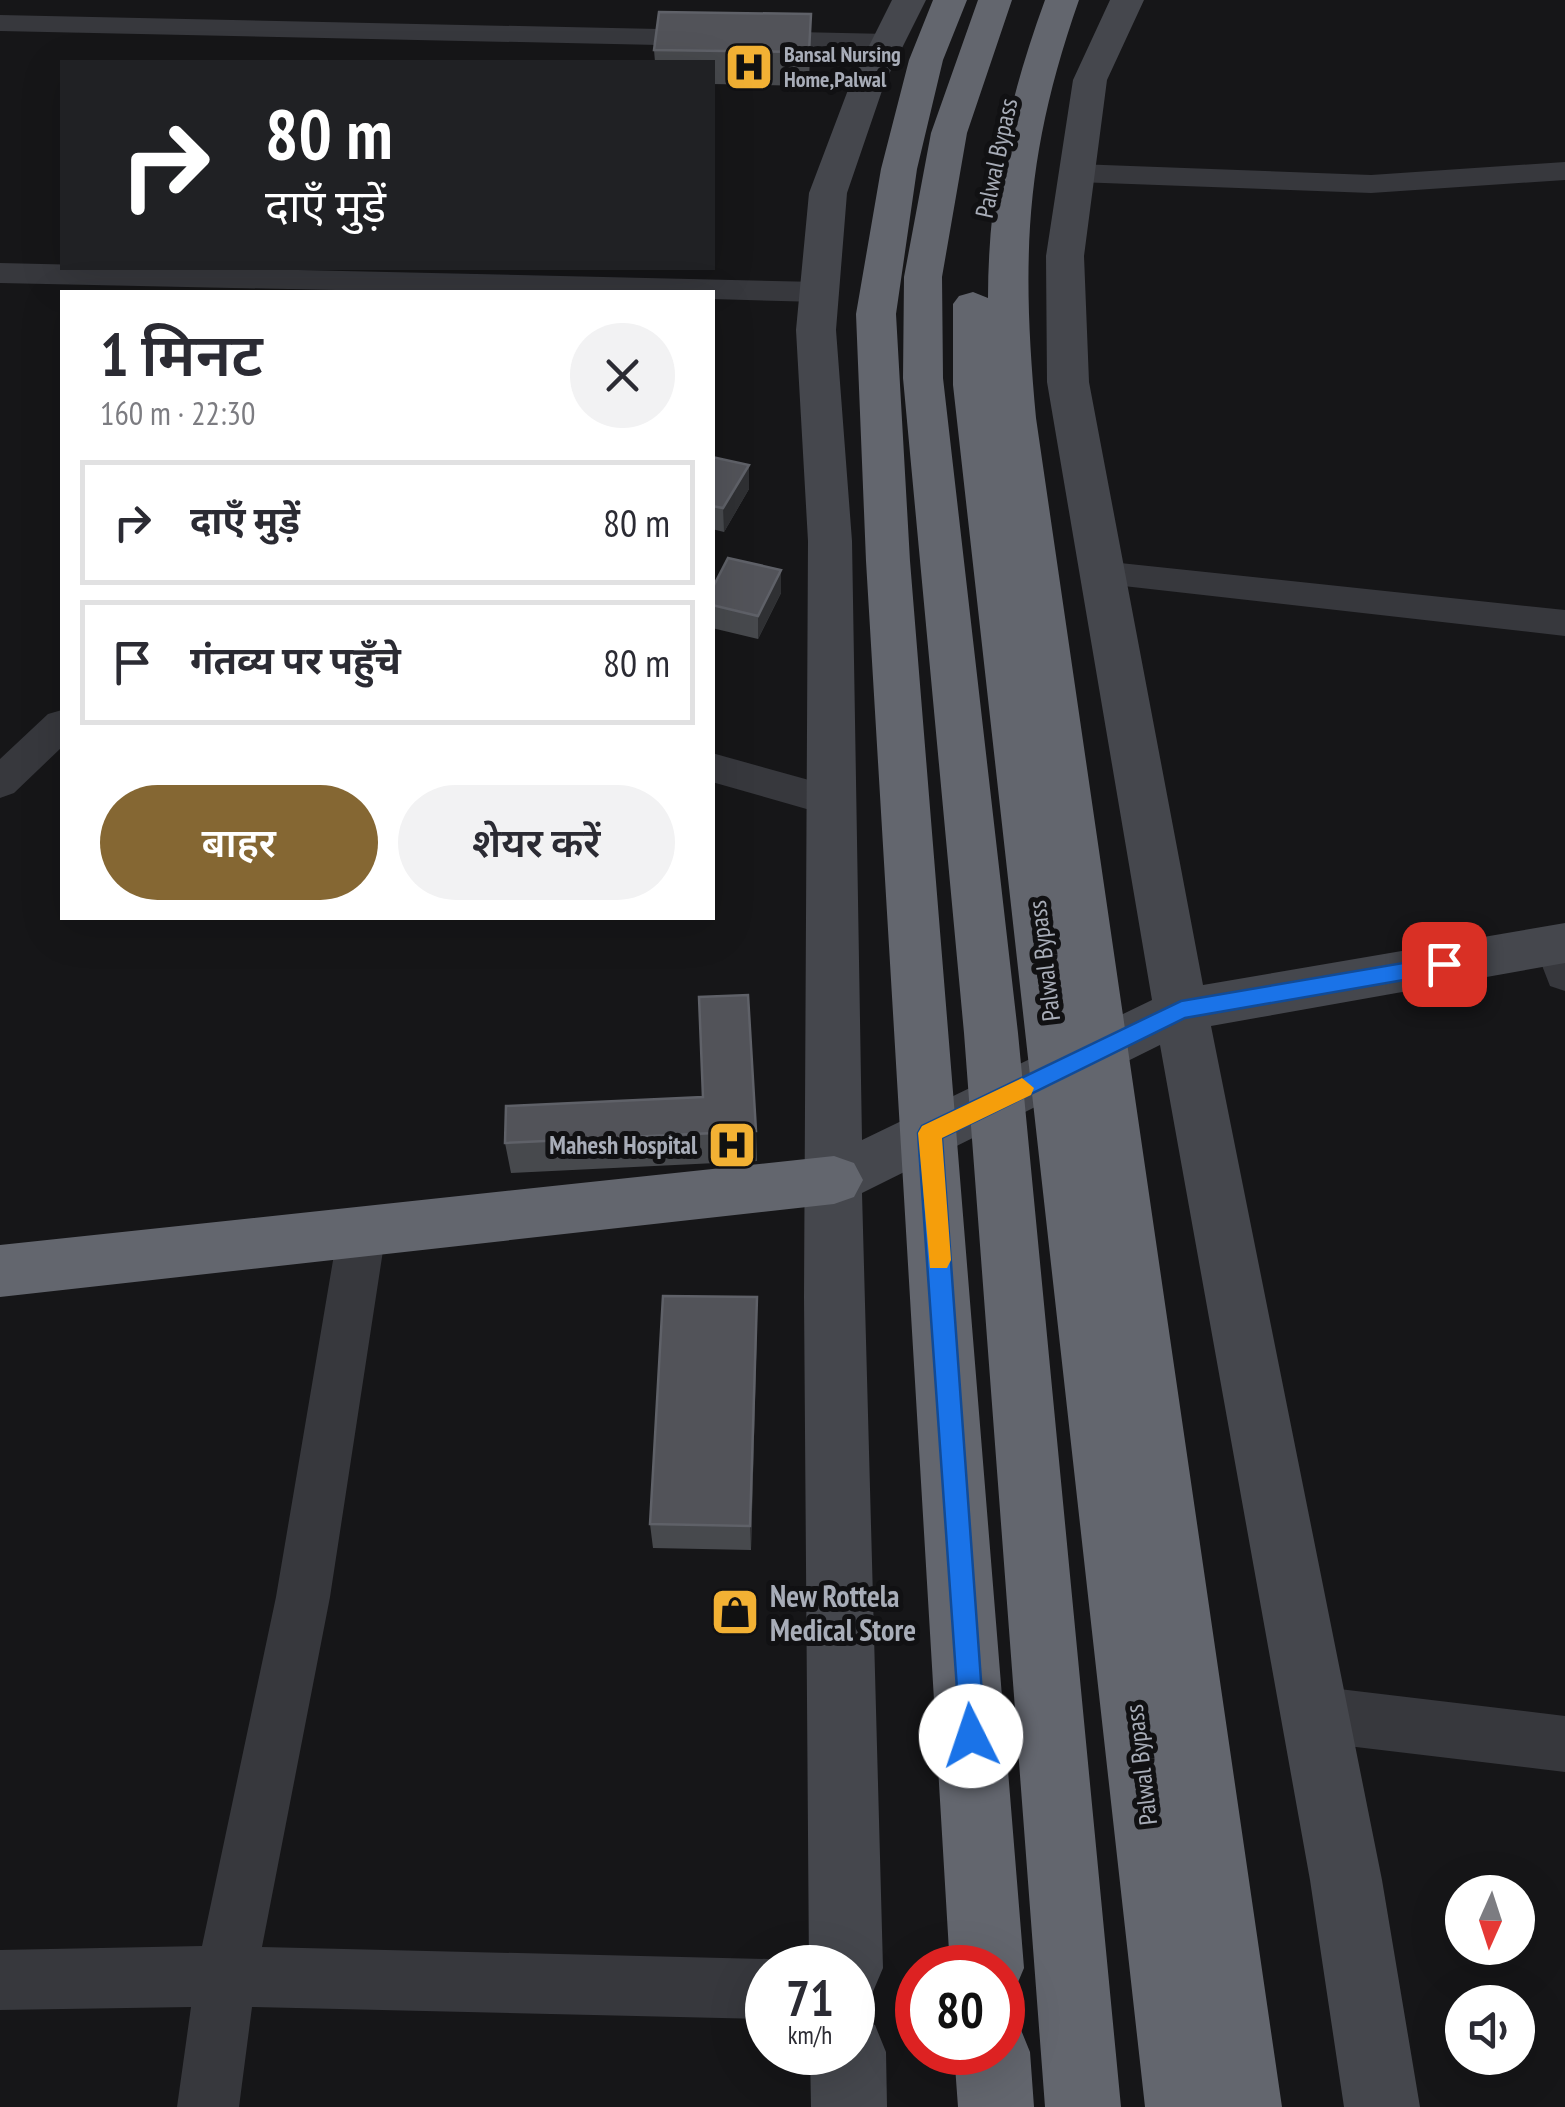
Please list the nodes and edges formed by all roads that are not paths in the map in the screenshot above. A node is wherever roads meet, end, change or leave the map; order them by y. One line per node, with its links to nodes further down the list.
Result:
1 (461, 0): 10 (street)
2 (909, 0): 11 (street)
3 (950, 0): 28 (highway)
4 (995, 0): 44 (highway, Palwal Bypass)
5 (1040, 0): 45 (highway, Palwal Bypass)
6 (1062, 0): 27 (highway)
7 (1127, 0): 15 (street)
8 (9, 23): 9 (street); 12 (street)
9 (371, 32): 10 (street); 13 (street)
10 (450, 33): 11 (street)
11 (888, 42): 18 (street)
12 (0, 54)
13 (362, 60)
14 (1565, 172): 15 (street)
15 (1077, 173): 19 (street)
16 (0, 273): 17 (street)
17 (290, 273): 18 (street)
18 (819, 292): 24 (street)
19 (1101, 573): 20 (street); 26 (street)
20 (1565, 623)
21 (60, 726): 23 (street)
22 (715, 768): 24 (street)
23 (0, 782)
24 (831, 801): 29 (street)
25 (1562, 954): 26 (street)
26 (1181, 1010): 27 (street); 32 (street)
27 (1098, 1050): 28 (street); 46 (highway)
28 (930, 1133): 29 (street); 35 (highway)
29 (834, 1180): 30 (highway); 34 (street)
30 (362, 1231): 31 (highway); 36 (street)
31 (0, 1271)
32 (1314, 1714): 33 (street); 47 (street)
33 (1565, 1744)
34 (846, 1945)
35 (984, 1945)
36 (226, 1976): 37 (street); 38 (street); 41 (street)
37 (0, 1980)
38 (745, 1988)
39 (848, 2075): 42 (street)
40 (994, 2075): 43 (highway)
41 (208, 2107)
42 (849, 2107)
43 (996, 2107)
44 (1083, 2107)
45 (1183, 2107)
46 (1244, 2107)
47 (1382, 2107)

